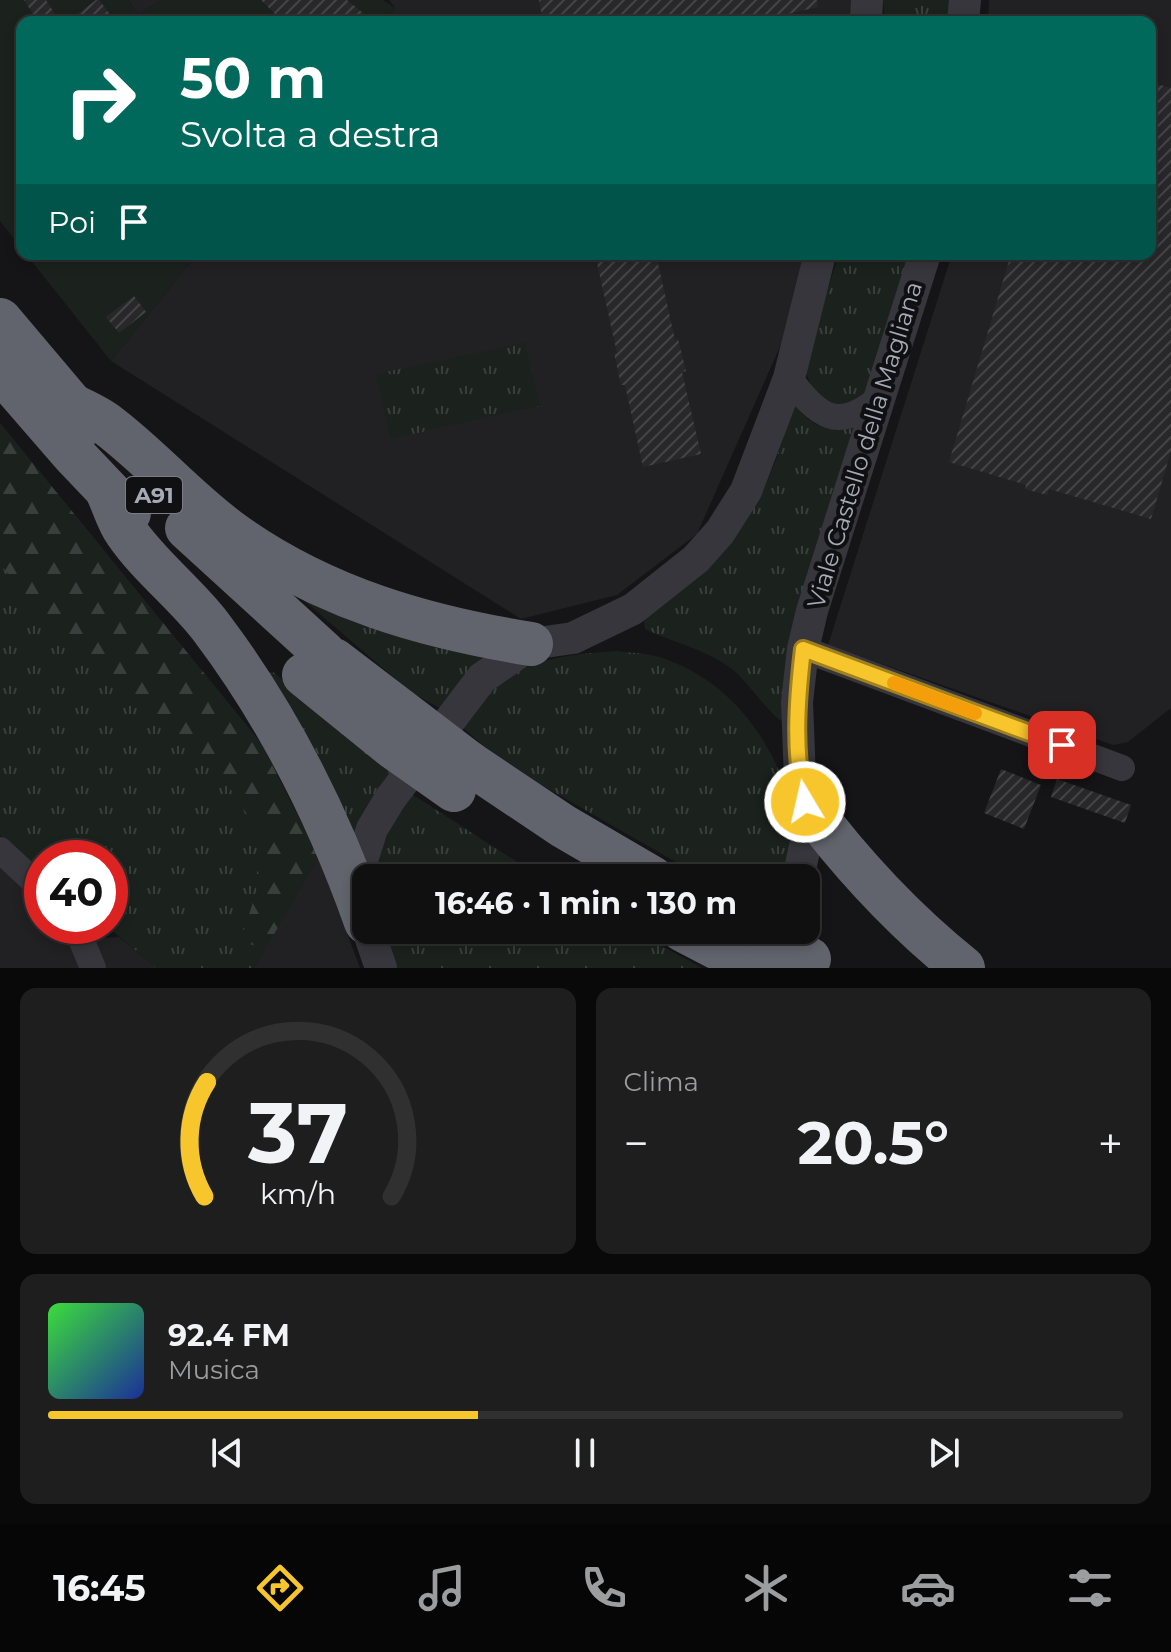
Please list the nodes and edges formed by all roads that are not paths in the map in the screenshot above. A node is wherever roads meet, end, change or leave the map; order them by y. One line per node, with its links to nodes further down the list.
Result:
1 (818, 260): 5 (street)
2 (923, 260): 6 (street, Viale Castello della Magliana)
3 (0, 320): 7 (highway, A91)
4 (0, 370): 8 (highway, A91)
5 (789, 378): 6 (street); 9 (street)
6 (879, 398): 10 (street, Viale Castello della Magliana)
7 (67, 403): 9 (highway); 11 (highway, A91)
8 (108, 493): 11 (highway, A91); 21 (highway)
9 (552, 641): 16 (street)
10 (803, 649): 12 (street); 14 (street, Viale Castello della Magliana)
11 (314, 664): 13 (highway, A91, bridge)
12 (1122, 768)
13 (461, 776): 17 (highway, A91); 18 (highway, A91)
14 (803, 790): 19 (street, Viale Castello della Magliana); 28 (highway)
15 (0, 850): 20 (street)
16 (362, 864)
17 (574, 864)
18 (628, 864)
19 (801, 864)
20 (24, 872)
21 (352, 882)
22 (83, 944): 26 (street)
23 (373, 944): 27 (street)
24 (743, 950): 25 (highway, bridge)
25 (819, 964)
26 (93, 968)
27 (381, 968)
28 (963, 968)

